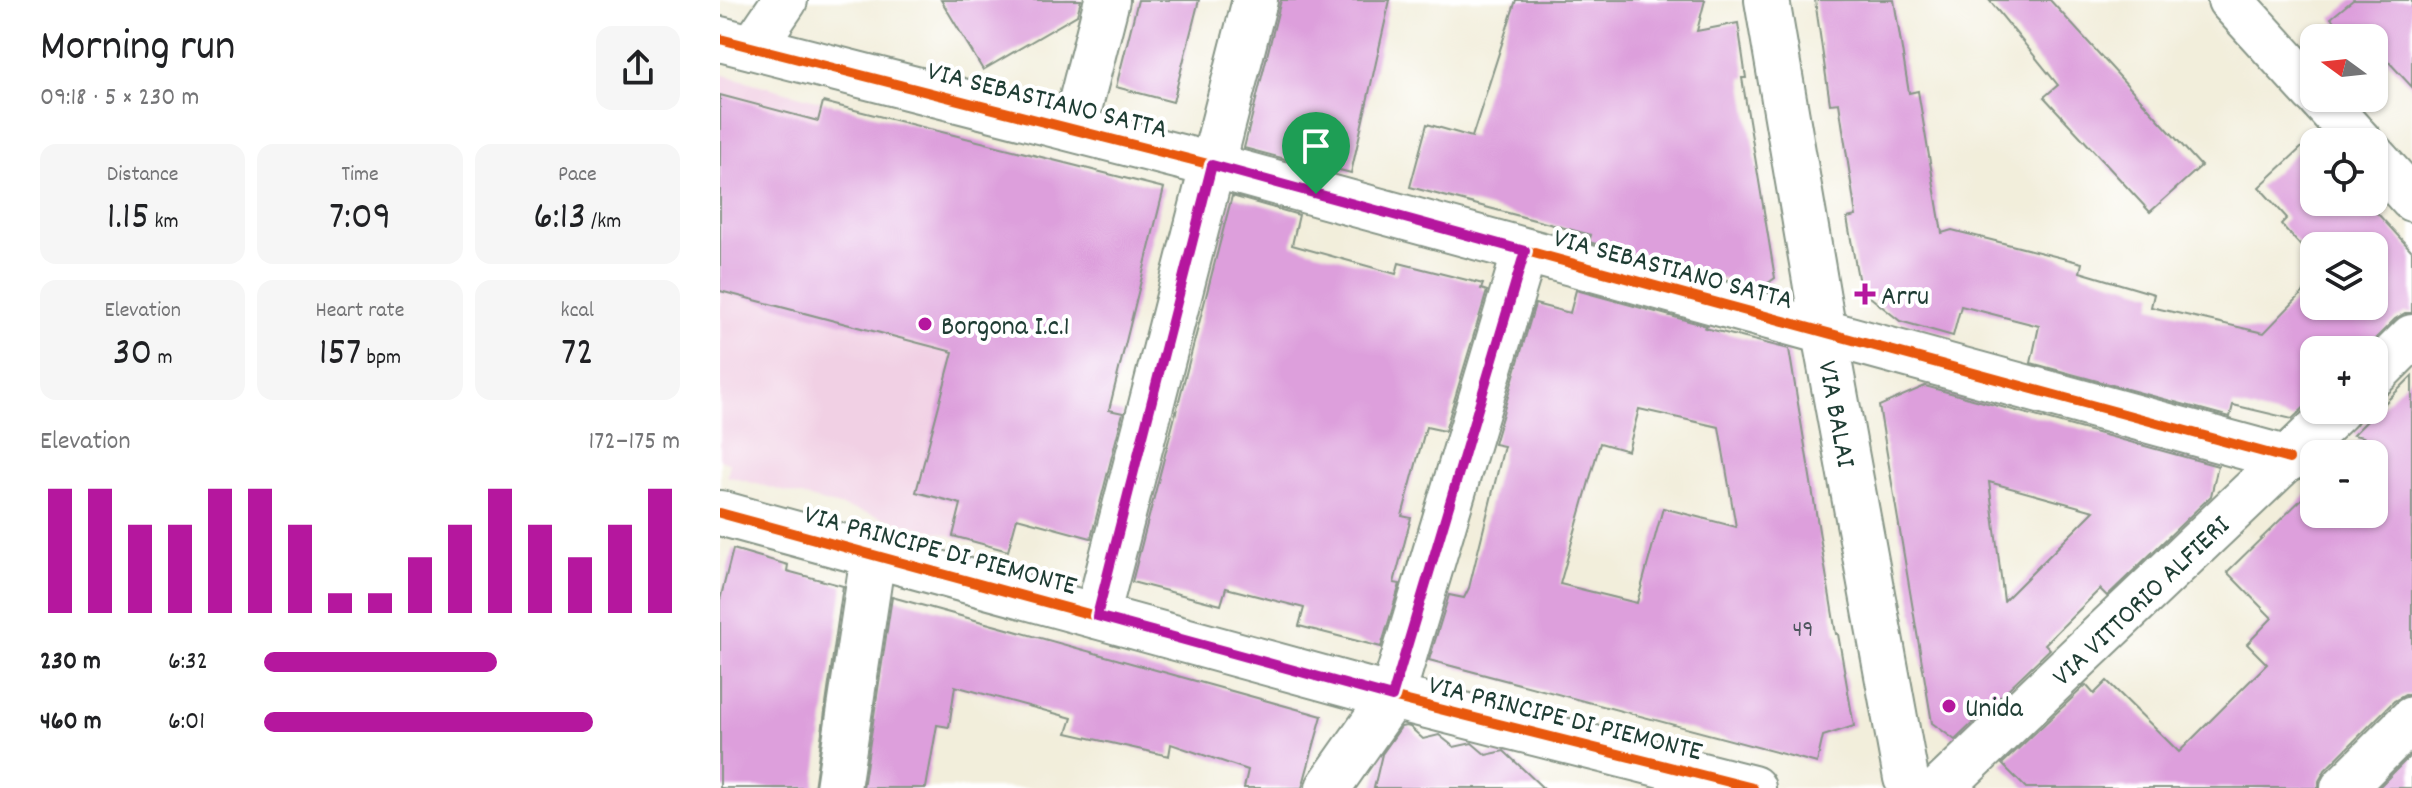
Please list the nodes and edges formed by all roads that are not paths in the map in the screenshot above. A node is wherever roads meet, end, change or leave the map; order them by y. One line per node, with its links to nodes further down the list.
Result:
1 (785, 0): 6 (street)
2 (1107, 0): 10 (street)
3 (1255, 0): 11 (street)
4 (1767, 0): 15 (street, VIA BALAI)
5 (2230, 0): 7 (street)
6 (736, 43): 10 (street, VIA SEBASTIANO SATTA)
7 (2300, 77)
8 (2333, 112): 9 (street)
9 (2347, 128)
10 (1074, 129): 11 (street, VIA SEBASTIANO SATTA)
11 (1212, 165): 14 (street, VIA SEBASTIANO SATTA); 22 (street)
12 (2388, 172): 13 (street)
13 (2412, 199)
14 (1525, 251): 15 (street, VIA SEBASTIANO SATTA); 23 (street)
15 (1824, 333): 19 (street, VIA SEBASTIANO SATTA); 25 (street, VIA BALAI)
16 (2412, 337): 17 (street)
17 (2388, 361)
18 (2324, 424): 19 (street, VIA VITTORIO ALFIERI)
19 (2289, 459): 25 (street, VIA VITTORIO ALFIERI)
20 (720, 513): 21 (street, VIA PRINCIPE DI PIEMONTE)
21 (873, 556): 22 (street, VIA PRINCIPE DI PIEMONTE); 26 (street)
22 (1097, 616): 23 (street, VIA PRINCIPE DI PIEMONTE)
23 (1392, 697): 27 (street); 28 (street, VIA PRINCIPE DI PIEMONTE)
24 (2412, 719): 29 (street)
25 (1916, 785)
26 (838, 788)
27 (1328, 788)
28 (1753, 788)
29 (2343, 788)

